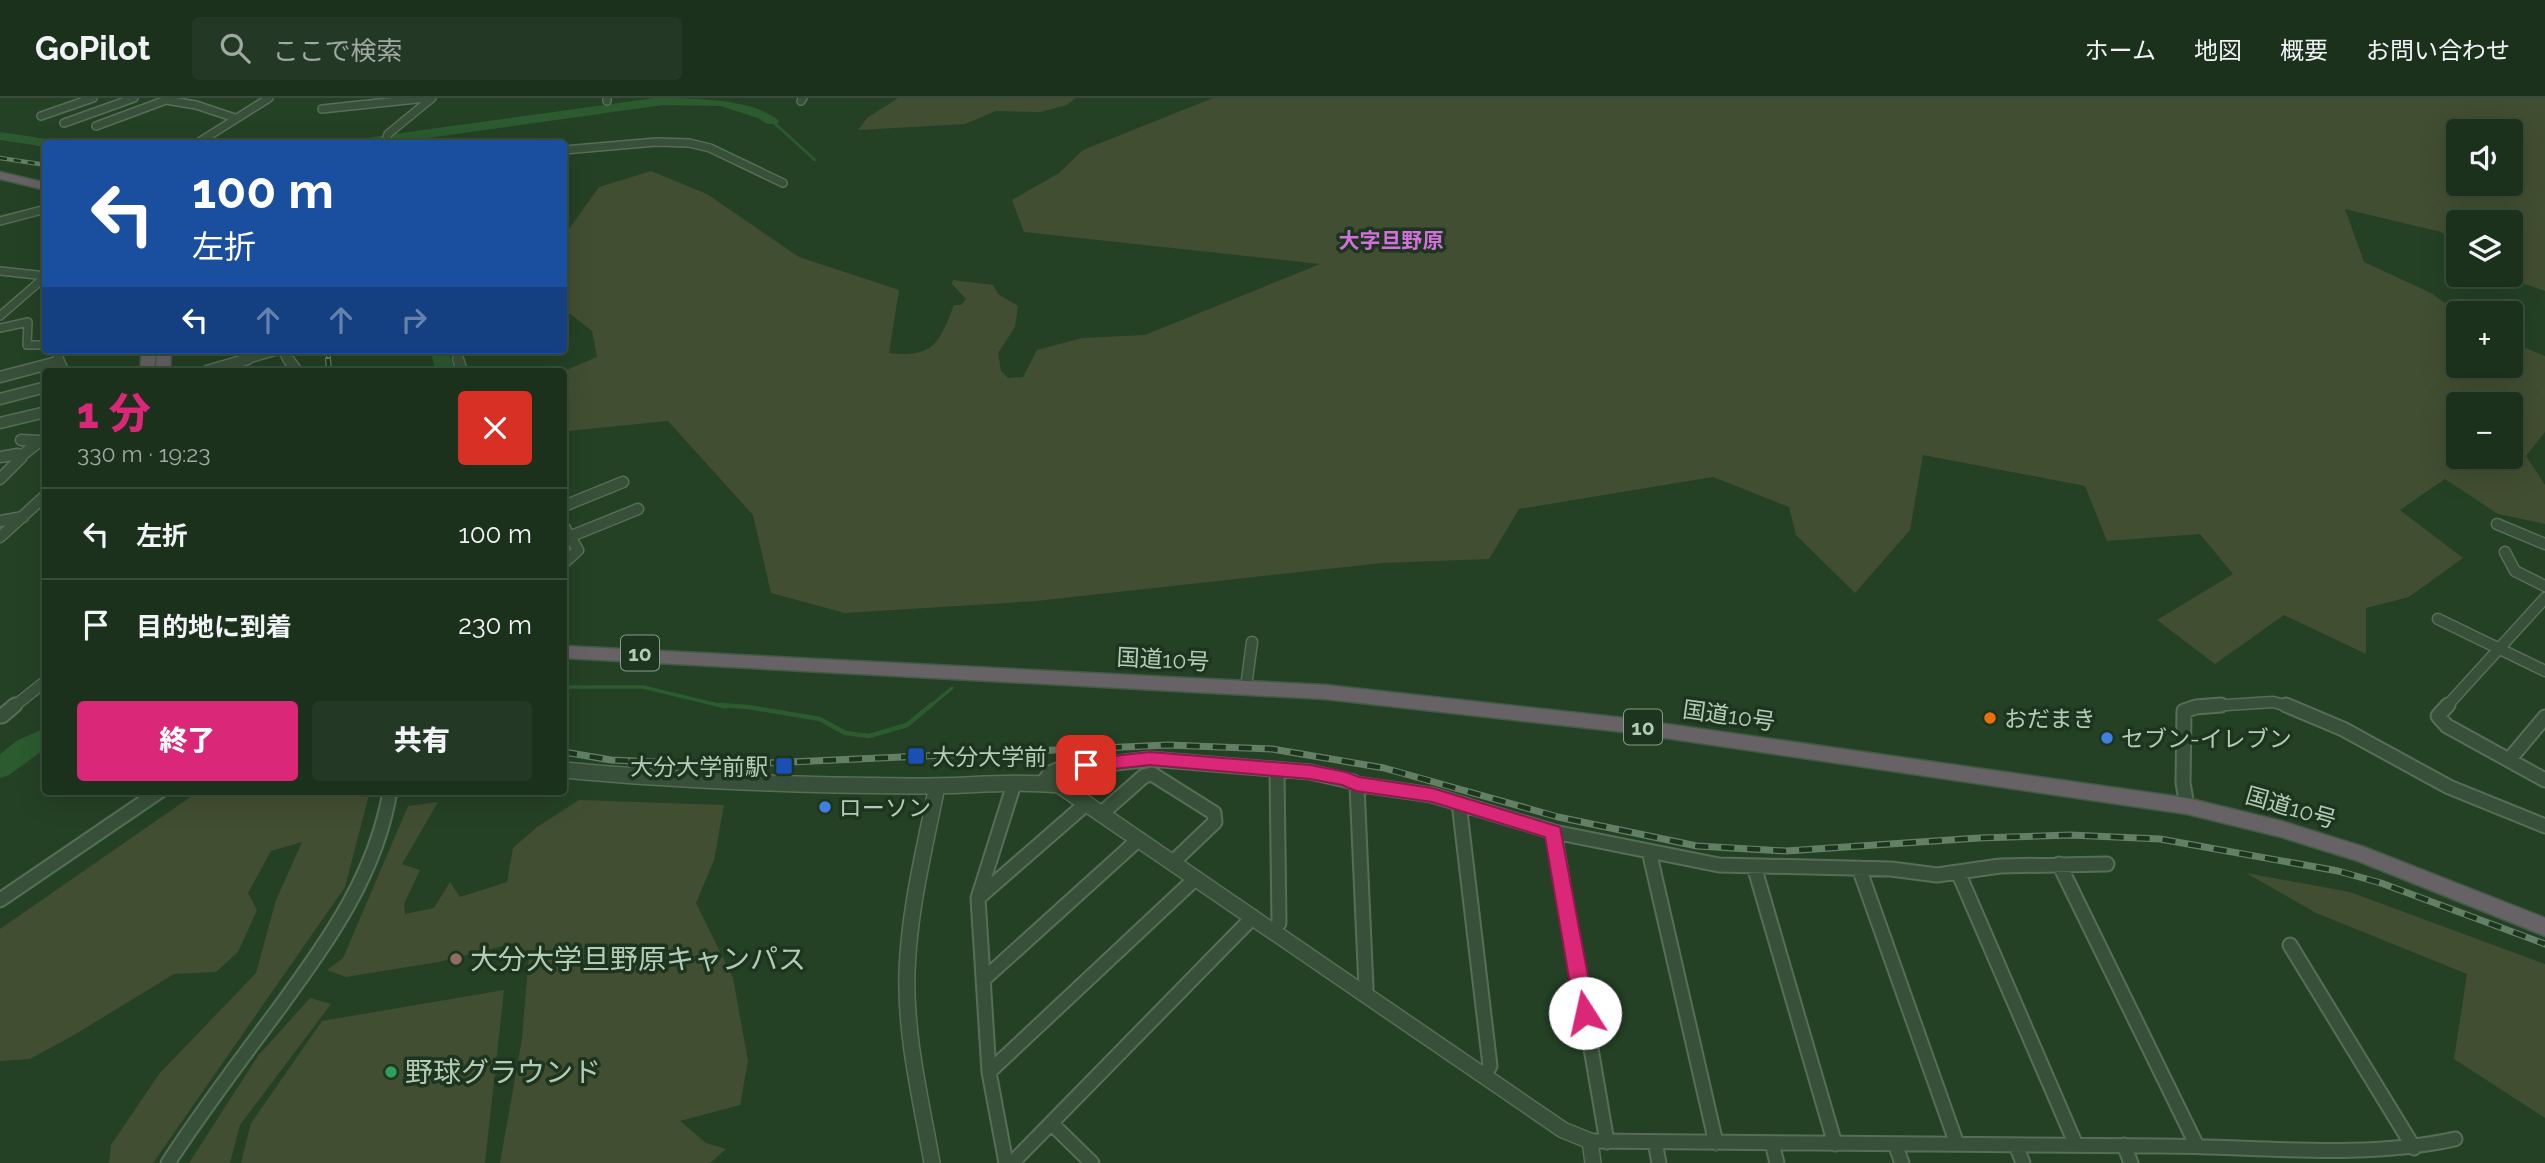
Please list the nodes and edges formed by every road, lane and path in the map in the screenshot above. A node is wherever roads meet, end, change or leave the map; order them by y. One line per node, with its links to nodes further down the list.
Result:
1 (93, 98): 9 (street)
2 (134, 98): 11 (street)
3 (149, 98): 7 (street)
4 (269, 98): 10 (street)
5 (426, 98): 8 (street)
6 (432, 98): 14 (street)
7 (168, 99): 10 (street); 12 (street)
8 (322, 108)
9 (41, 116)
10 (235, 118): 13 (street)
11 (64, 123)
12 (96, 126)
13 (202, 140)
14 (386, 140)
15 (567, 150): 18 (street)
16 (0, 175): 19 (highway)
17 (0, 182): 20 (highway)
18 (783, 183)
19 (42, 186)
20 (42, 194)
21 (42, 211): 22 (street)
22 (0, 221)
23 (0, 271): 24 (street)
24 (42, 276)
25 (42, 279): 26 (street)
26 (0, 316)
27 (0, 328): 28 (street)
28 (42, 345)
29 (59, 354): 32 (street)
30 (267, 354): 34 (street)
31 (284, 354): 35 (street)
32 (57, 362): 33 (street); 36 (street)
33 (61, 368)
34 (218, 368)
35 (295, 368)
36 (0, 377)
37 (42, 388): 38 (street)
38 (0, 399)
39 (42, 413): 40 (street)
40 (0, 423)
41 (21, 440): 43 (street)
42 (0, 457): 43 (street)
43 (20, 457): 44 (street)
44 (0, 479)
45 (623, 482): 47 (street)
46 (42, 499): 49 (street)
47 (567, 505)
48 (638, 509): 52 (street)
49 (23, 517): 50 (street); 54 (street)
50 (0, 521)
51 (2497, 524): 55 (street)
52 (567, 534)
53 (567, 535): 57 (street)
54 (0, 537)
55 (2545, 544)
56 (2505, 552): 58 (street)
57 (567, 560)
58 (2545, 586)
59 (2545, 598): 63 (street)
60 (2438, 619): 63 (street)
61 (1252, 642): 68 (street)
62 (567, 644): 65 (highway, 国道10号 / 10)
63 (2498, 648): 66 (street); 72 (street)
64 (567, 652): 65 (highway, 国道10号 / 10)
65 (716, 661): 68 (highway, 国道10号 / 10)
66 (2545, 671)
67 (42, 684): 70 (street)
68 (1246, 687): 84 (highway, 国道10号 / 10)
69 (42, 693): 70 (street)
70 (1, 716)
71 (2545, 717): 72 (street)
72 (2509, 760): 75 (street)
73 (567, 770): 79 (street)
74 (1277, 774): 101 (street)
75 (2545, 780)
76 (1043, 783): 77 (street); 78 (street); 82 (street)
77 (1014, 784): 79 (street); 97 (street)
78 (1356, 784): 83 (street); 104 (street)
79 (937, 786): 123 (street)
80 (154, 795): 98 (street)
81 (389, 795): 122 (street)
82 (1087, 803): 85 (street); 97 (street)
83 (1459, 803): 87 (street); 106 (street)
84 (2188, 806): 86 (street); 100 (highway, 国道10号 / 10)
85 (1102, 813): 88 (street); 90 (street)
86 (2545, 826)
87 (1554, 832): 89 (street); 110 (street)
88 (1139, 838): 90 (street); 103 (street)
89 (1650, 851): 93 (street); 112 (street)
90 (1172, 862): 96 (street)
91 (2059, 864): 92 (street); 95 (street); 120 (street)
92 (2107, 864)
93 (1754, 866): 94 (street); 114 (street)
94 (1859, 868): 95 (street); 116 (street)
95 (1958, 872): 118 (street)
96 (1196, 878): 99 (street); 105 (street)
97 (978, 898): 103 (street)
98 (0, 900)
99 (1253, 917): 101 (street); 107 (street)
100 (2545, 927)
101 (1273, 931): 104 (street)
102 (2290, 945): 121 (street)
103 (983, 979): 105 (street)
104 (1362, 992): 106 (street)
105 (989, 1072): 124 (street)
106 (1484, 1076): 109 (street)
107 (1052, 1124): 125 (street); 126 (street)
108 (2455, 1139): 121 (street)
109 (1590, 1141): 110 (street); 127 (street)
110 (1607, 1142): 111 (street)
111 (1655, 1142): 112 (street); 128 (street)
112 (1716, 1143): 113 (street)
113 (1772, 1143): 114 (street); 129 (street)
114 (1835, 1144): 115 (street)
115 (1895, 1144): 116 (street); 130 (street)
116 (1957, 1144): 117 (street)
117 (2017, 1145): 118 (street); 131 (street)
118 (2076, 1145): 119 (street)
119 (2124, 1145): 120 (street); 132 (street)
120 (2197, 1146): 121 (street)
121 (2414, 1148)
122 (168, 1163)
123 (932, 1163)
124 (1006, 1163)
125 (1012, 1163)
126 (1092, 1163)
127 (1593, 1163)
128 (1659, 1163)
129 (1777, 1163)
130 (1902, 1163)
131 (2023, 1163)
132 (2131, 1163)

